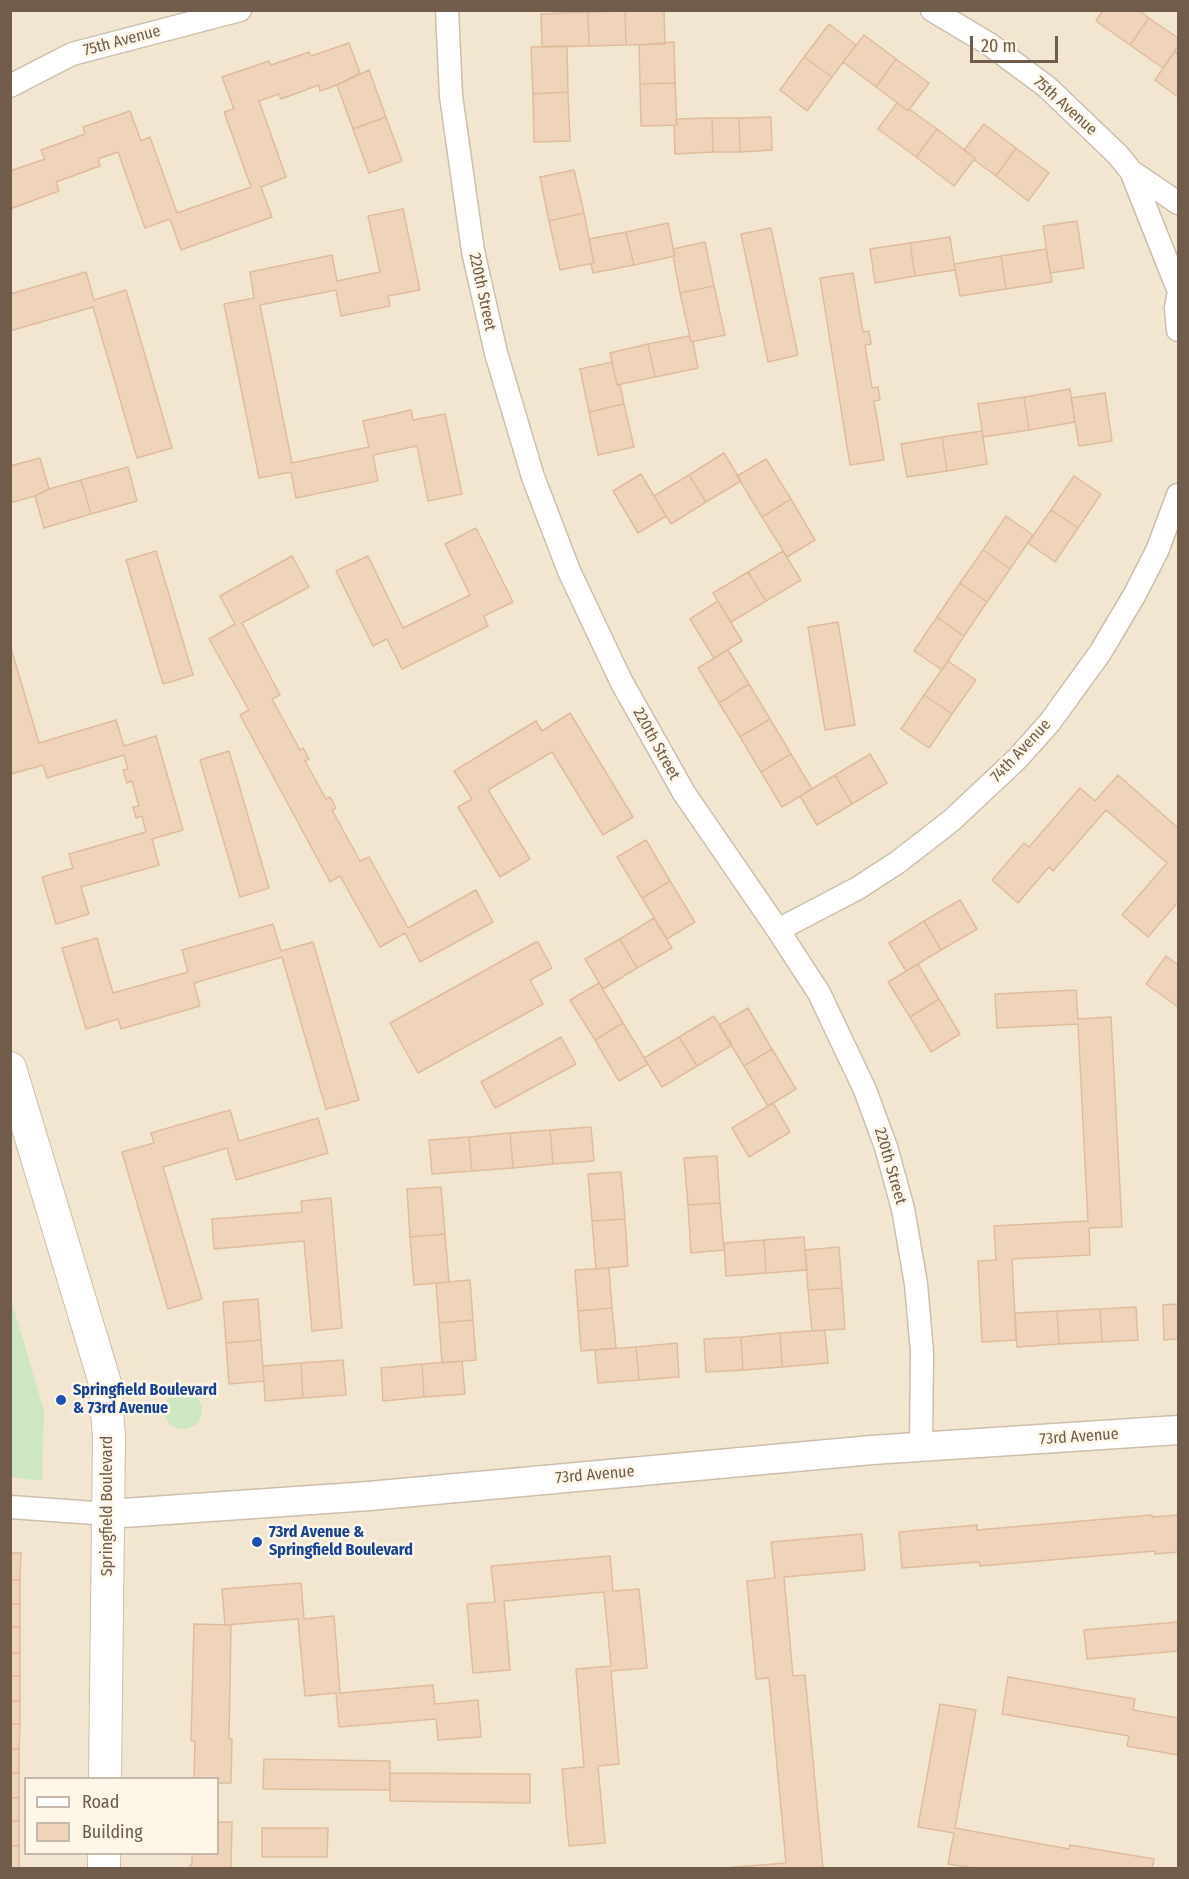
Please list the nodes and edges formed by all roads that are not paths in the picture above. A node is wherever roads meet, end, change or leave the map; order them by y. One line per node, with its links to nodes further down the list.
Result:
1 (240, 10): 4 (street, 75th Avenue)
2 (447, 10): 11 (street, 220th Street)
3 (932, 10): 5 (street, 75th Avenue)
4 (10, 86)
5 (1131, 171): 6 (street, 75th Avenue); 7 (street, 75th Avenue)
6 (1179, 203)
7 (1179, 289)
8 (1179, 297): 9 (street)
9 (1179, 330)
10 (1179, 495): 11 (street, 74th Avenue)
11 (778, 930): 14 (street, 220th Street)
12 (10, 1068): 16 (main road, Springfield Boulevard)
13 (1179, 1430): 14 (street, 73rd Avenue)
14 (921, 1447): 16 (street, 73rd Avenue)
15 (10, 1508): 16 (street, 73rd Avenue)
16 (109, 1514): 17 (main road, Springfield Boulevard)
17 (105, 1777)

